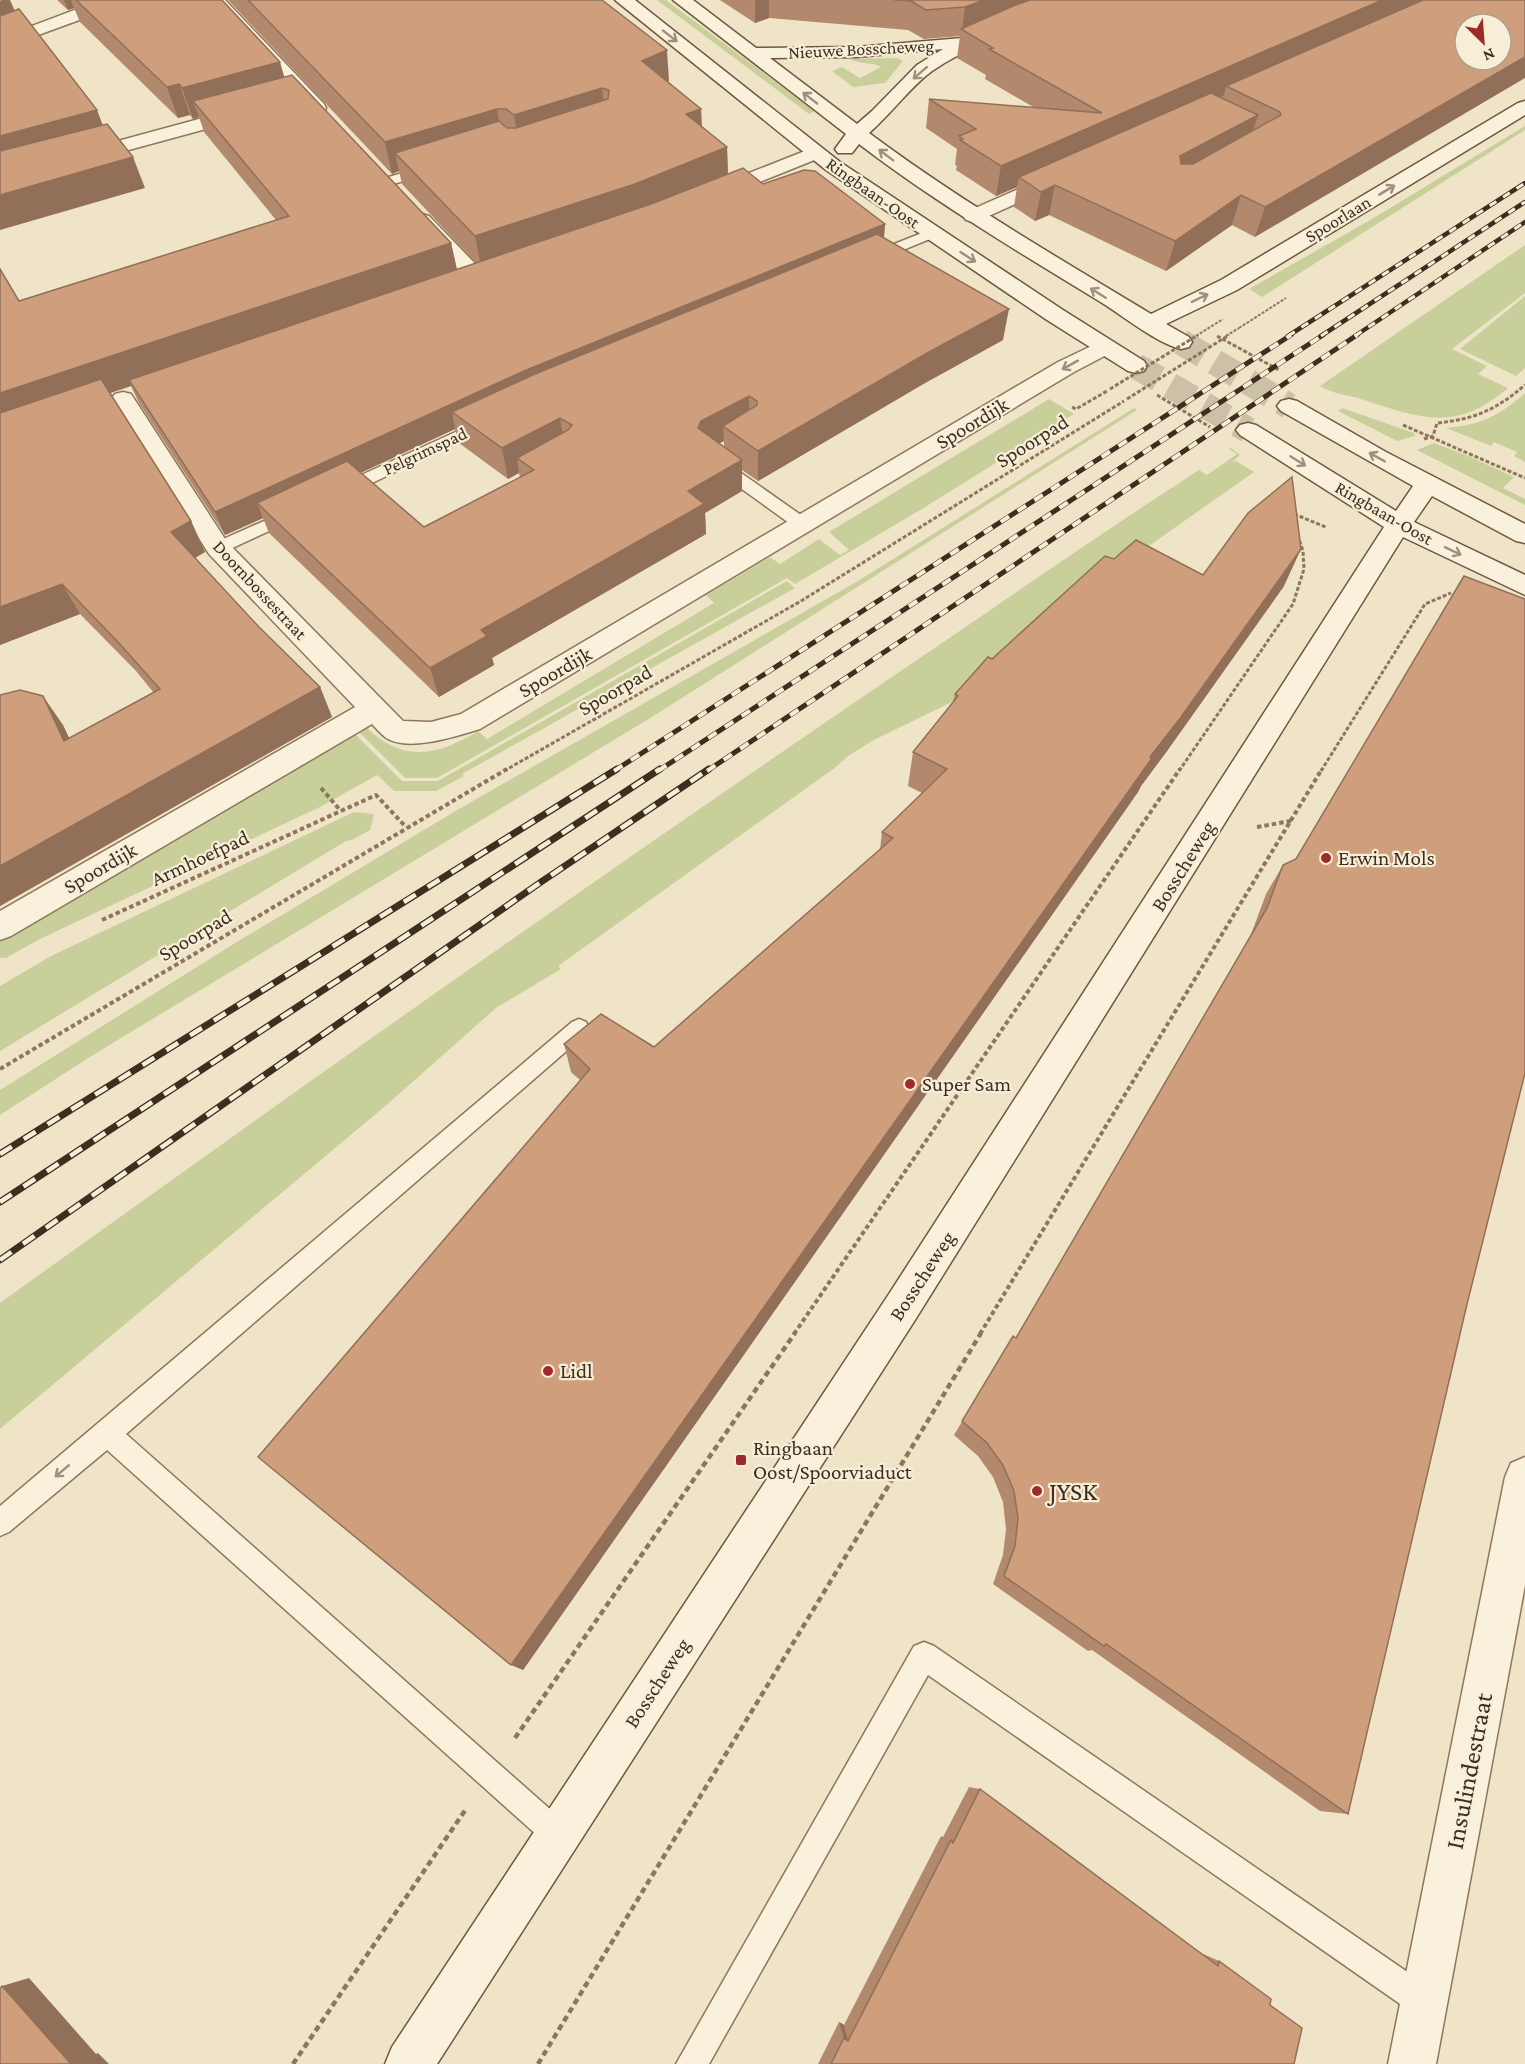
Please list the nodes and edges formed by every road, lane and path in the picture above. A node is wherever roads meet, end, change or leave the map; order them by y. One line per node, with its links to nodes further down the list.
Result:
1 (117, 0): 7 (street)
2 (215, 0): 9 (street)
3 (624, 0): 15 (street, Ringbaan-Oost, one-way to 15)
4 (682, 0): 8 (street, Ringbaan-Oost)
5 (1082, 0): 6 (street, Nieuwe Bosscheweg)
6 (969, 41): 8 (street, Nieuwe Bosscheweg); 14 (street, Nieuwe Bosscheweg, one-way to 14)
7 (0, 44)
8 (753, 53): 14 (street, Ringbaan-Oost, one-way to 8)
9 (306, 96): 10 (street); 13 (street)
10 (283, 102)
11 (1525, 107): 31 (street, Spoorlaan, one-way to 11)
12 (260, 108): 20 (street)
13 (330, 122)
14 (857, 133): 15 (street, Nieuwe Bosscheweg); 18 (street, Nieuwe Bosscheweg); 23 (street, Ringbaan-Oost, one-way to 14)
15 (815, 153): 18 (street, Ringbaan-Oost); 22 (street, Nieuwe Bosscheweg)
16 (371, 165): 21 (street)
17 (441, 166): 21 (lane)
18 (825, 170): 24 (street, Ringbaan-Oost)
19 (1074, 171): 23 (street)
20 (0, 179)
21 (387, 182): 27 (street)
22 (785, 187)
23 (973, 216): 31 (street, Ringbaan-Oost, one-way to 23)
24 (932, 233): 25 (lane); 29 (street, Ringbaan-Oost, one-way to 29)
25 (858, 264)
26 (500, 271): 27 (street)
27 (477, 279): 28 (street)
28 (455, 286)
29 (1024, 295): 31 (street); 34 (street, Ringbaan-Oost)
30 (1223, 319): 39 (path, bridge)
31 (1148, 324): 33 (street, Ringbaan-Oost)
32 (1239, 328): 59 (path, Spoorpad, bridge)
33 (1181, 342)
34 (1104, 347): 35 (street, Ringbaan-Oost); 51 (street, Spoordijk, one-way to 51)
35 (1136, 366)
36 (1525, 386): 42 (path)
37 (123, 399): 55 (street, Doornbossestraat)
38 (1289, 406): 45 (street, one-way to 38)
39 (1076, 410)
40 (501, 416): 44 (lane, Pelgrimspad)
41 (1248, 430): 52 (street, Ringbaan-Oost, one-way to 52)
42 (1433, 436)
43 (719, 451): 51 (lane)
44 (362, 481): 46 (lane); 47 (lane, Pelgrimspad)
45 (1428, 484): 52 (street, Bosscheweg); 54 (street)
46 (374, 492)
47 (331, 495)
48 (300, 510): 55 (lane)
49 (1287, 512): 50 (path)
50 (1291, 519)
51 (802, 524): 58 (street, Spoordijk)
52 (1400, 525): 56 (street, Ringbaan-Oost, one-way to 56); 68 (street, Bosscheweg)
53 (1294, 526): 67 (path)
54 (1525, 535)
55 (218, 548): 58 (street, Doornbossestraat)
56 (1525, 586)
57 (1455, 592): 72 (path)
58 (374, 709): 61 (street, Spoordijk)
59 (406, 826): 60 (path, Armhoefpad); 63 (path, Spoorpad)
60 (94, 924)
61 (0, 927)
62 (579, 1028): 64 (lane)
63 (0, 1069)
64 (107, 1434): 66 (lane, one-way to 66); 67 (lane)
65 (1525, 1477): 69 (street, Insulindestraat)
66 (0, 1522)
67 (490, 1773): 68 (lane); 70 (path)
68 (558, 1835): 71 (street, Bosscheweg)
69 (1424, 2002): 73 (lane); 74 (street, Insulindestraat)
70 (293, 2064)
71 (409, 2064)
72 (538, 2064)
73 (692, 2064)
74 (1412, 2064)

